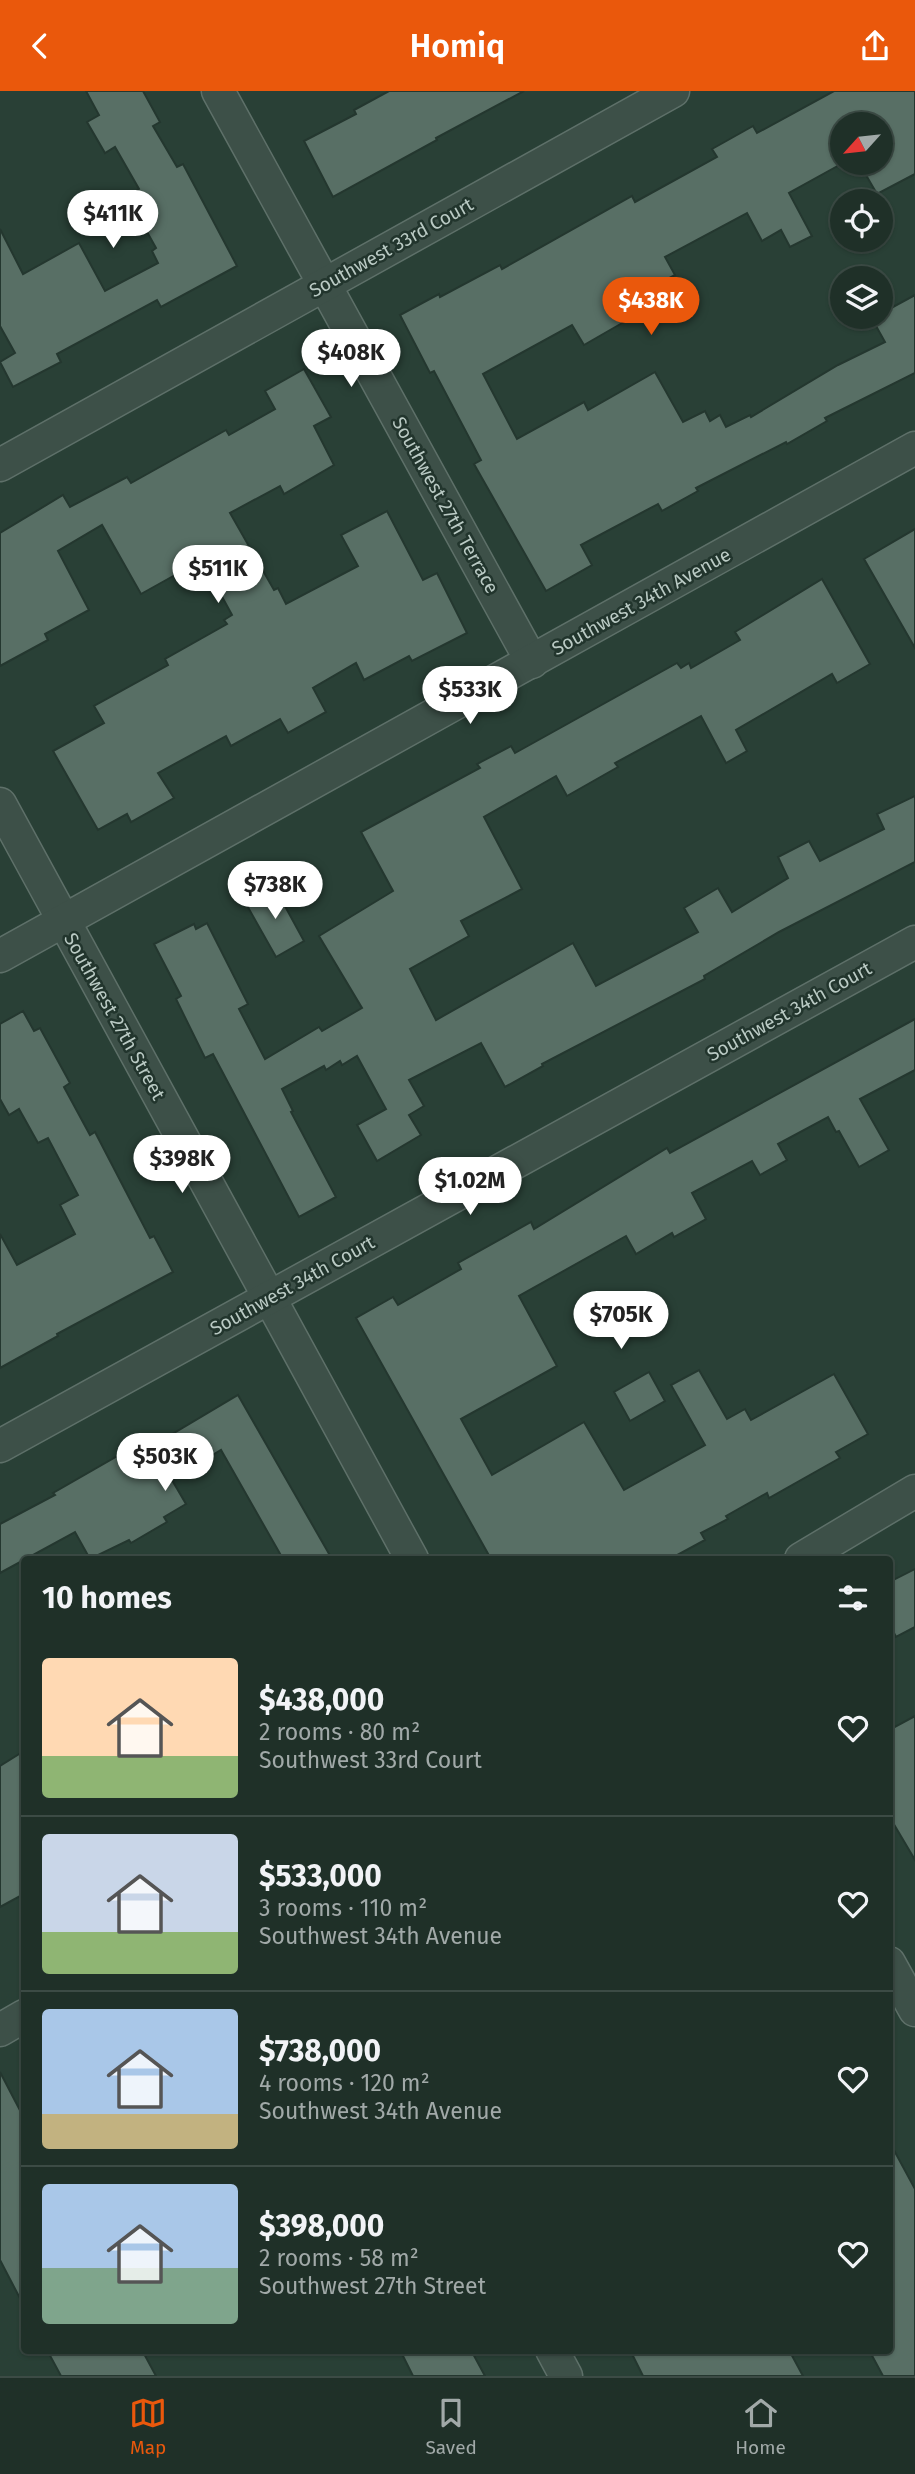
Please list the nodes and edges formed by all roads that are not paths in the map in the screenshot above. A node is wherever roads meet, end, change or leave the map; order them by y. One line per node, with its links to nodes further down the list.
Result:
1 (218, 91): 3 (street, Southwest 27th Terrace)
2 (673, 91): 3 (street, Southwest 33rd Court)
3 (324, 285): 5 (street, Southwest 33rd Court); 6 (street, Southwest 27th Terrace)
4 (915, 448): 6 (street, Southwest 34th Avenue)
5 (0, 465)
6 (532, 662): 8 (street, Southwest 34th Avenue)
7 (0, 804): 8 (street, Southwest 27th Street)
8 (63, 921): 10 (street, Southwest 34th Avenue); 11 (street, Southwest 27th Street)
9 (915, 942): 11 (street, Southwest 34th Court)
10 (0, 956)
11 (268, 1298): 12 (street, Southwest 34th Court); 14 (street, Southwest 27th Street)
12 (0, 1445)
13 (915, 1491): 15 (street)
14 (410, 1556)
15 (806, 1556)
16 (893, 1970): 17 (street)
17 (915, 2010)
18 (21, 2018): 19 (street)
19 (0, 2030)
20 (554, 2354): 21 (street)
21 (566, 2376)

